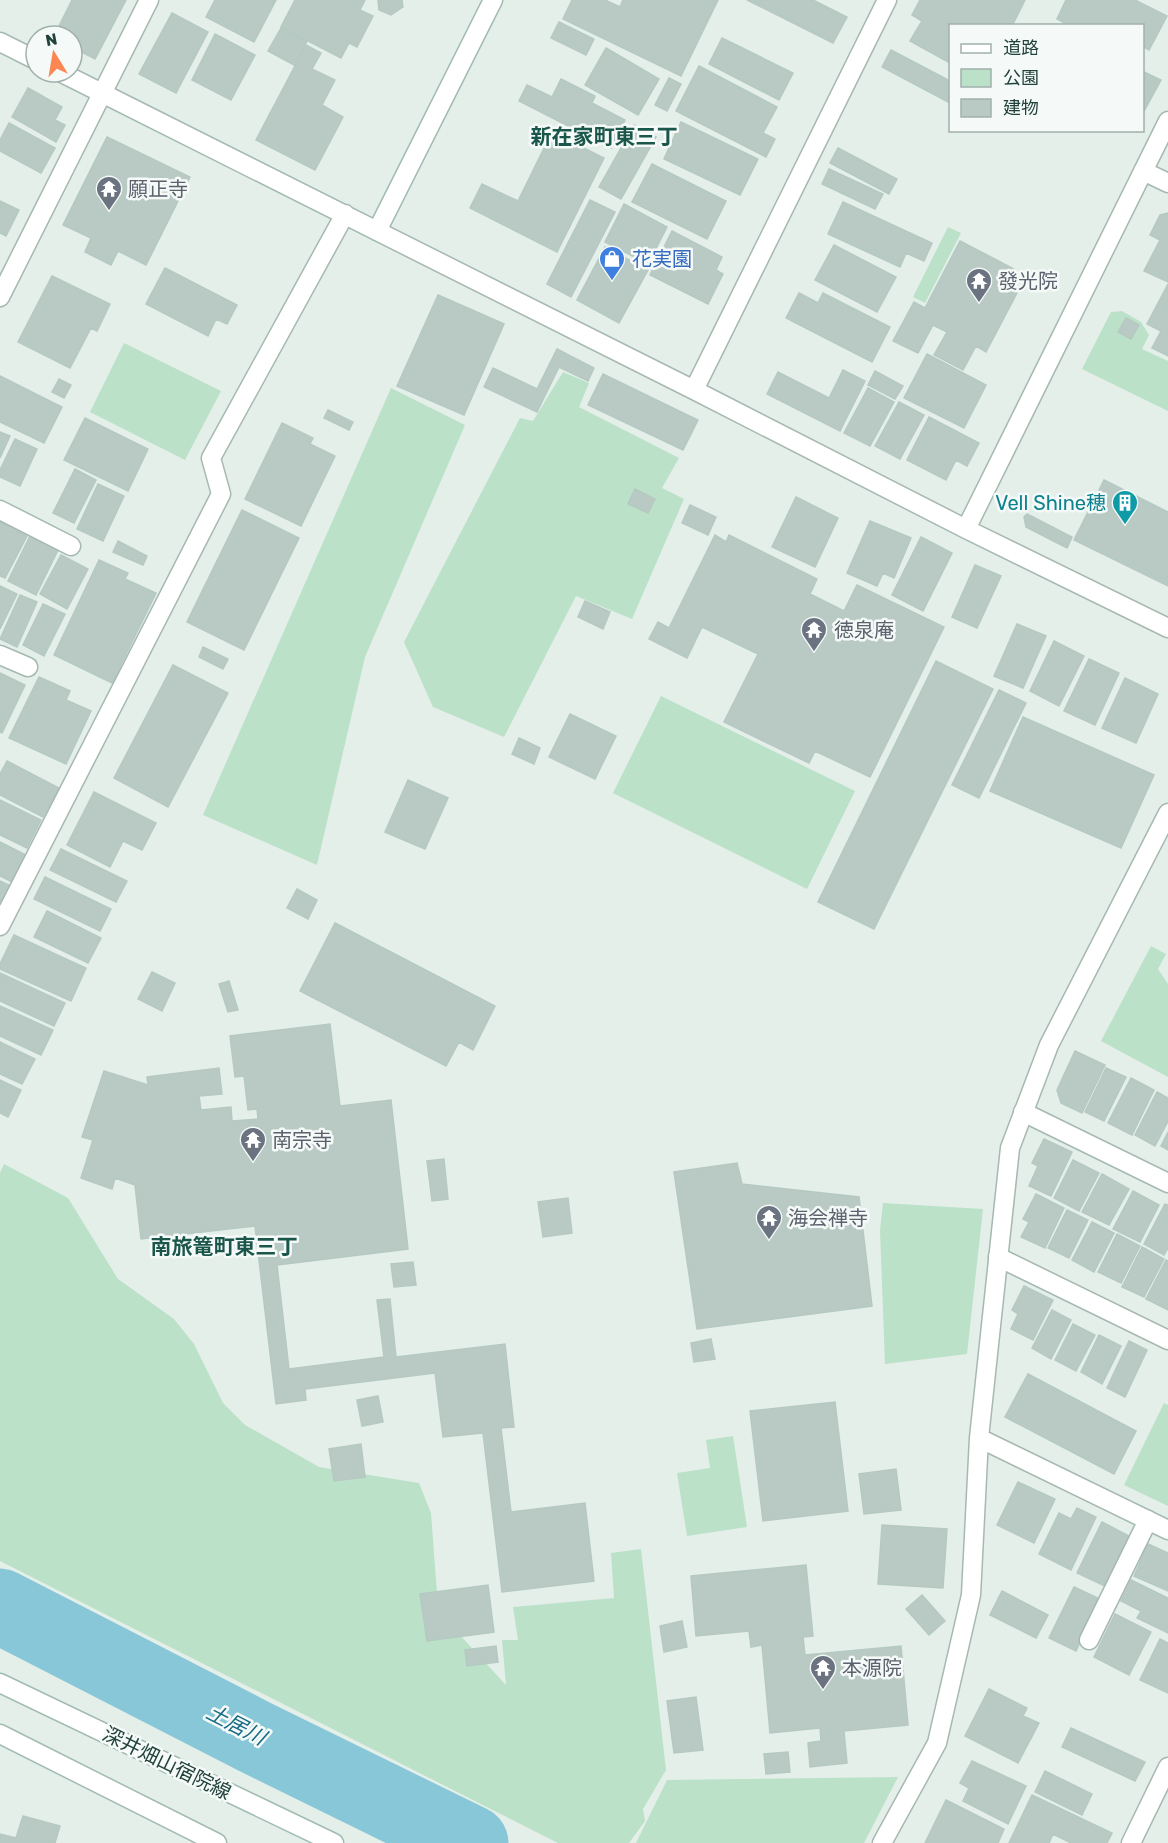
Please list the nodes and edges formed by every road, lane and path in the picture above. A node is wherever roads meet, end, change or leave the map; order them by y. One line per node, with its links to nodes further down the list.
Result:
1 (149, 0): 7 (street)
2 (494, 0): 12 (street)
3 (887, 0): 14 (street)
4 (0, 42): 5 (street)
5 (24, 54)
6 (84, 84): 7 (street)
7 (103, 93): 11 (street); 13 (street)
8 (1168, 121): 9 (street)
9 (1143, 171): 10 (street); 16 (street)
10 (1168, 183)
11 (345, 214): 12 (street); 22 (street)
12 (377, 231): 14 (street)
13 (0, 297)
14 (694, 390): 16 (street)
15 (0, 510): 17 (street)
16 (966, 529): 18 (street)
17 (71, 546)
18 (1168, 628)
19 (0, 655): 20 (street)
20 (28, 667)
21 (1168, 813): 23 (street)
22 (0, 926)
23 (1023, 1112): 24 (street); 25 (street)
24 (1168, 1183)
25 (998, 1257): 26 (street); 27 (street)
26 (1168, 1340)
27 (979, 1438): 28 (street); 36 (street)
28 (1148, 1520): 29 (street); 30 (street)
29 (1168, 1530)
30 (1089, 1640)
31 (0, 1683): 35 (street, 深井畑山宿院線)
32 (0, 1734): 34 (street)
33 (1168, 1767): 37 (street)
34 (217, 1843)
35 (334, 1843)
36 (882, 1843)
37 (1131, 1843)

